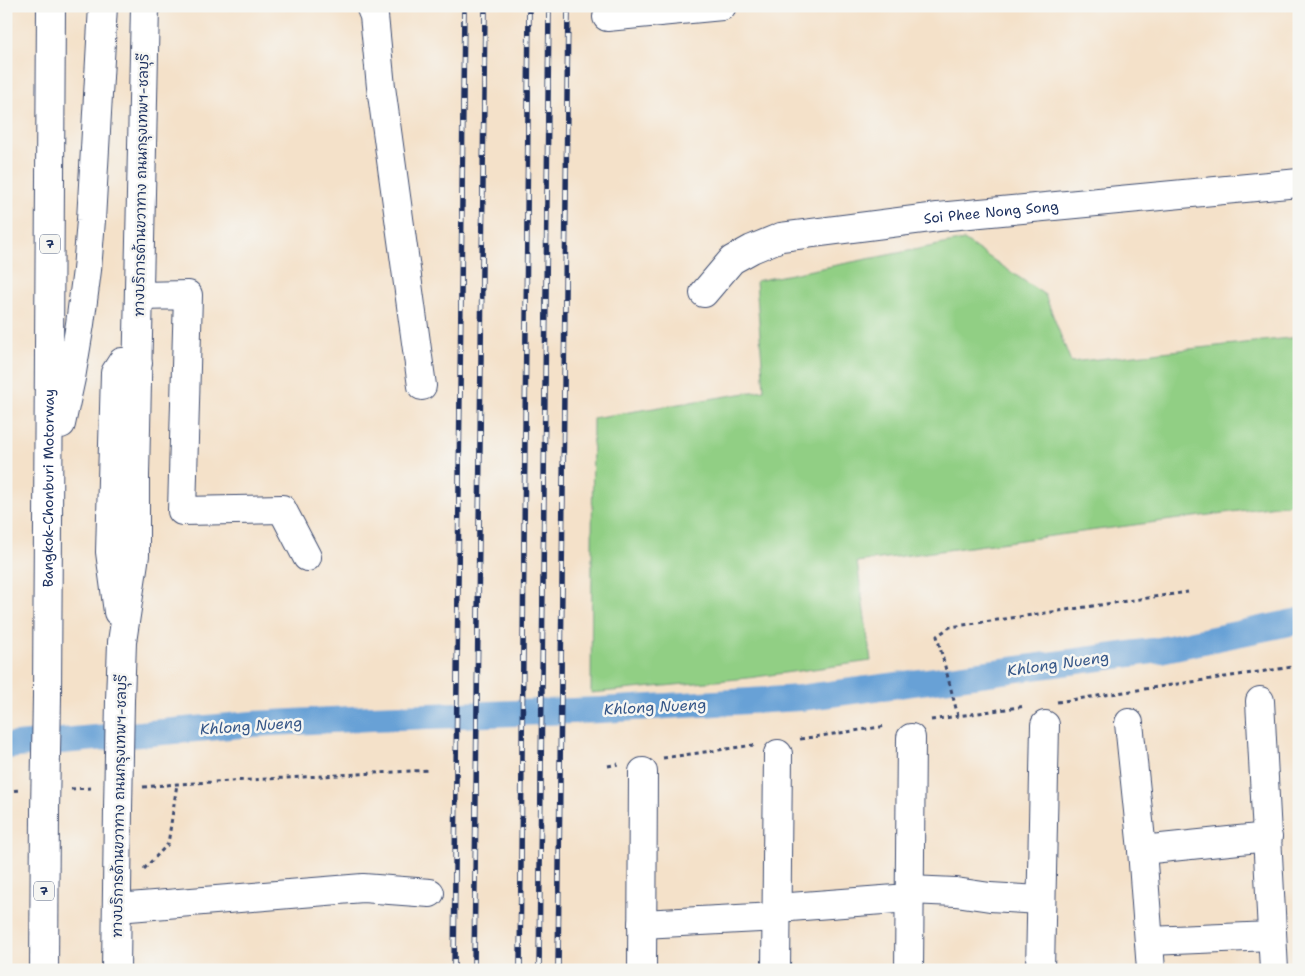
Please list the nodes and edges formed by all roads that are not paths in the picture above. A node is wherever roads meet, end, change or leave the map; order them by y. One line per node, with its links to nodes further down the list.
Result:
1 (51, 6): 11 (main road, Bangkok-Chonburi Motorway / 7)
2 (103, 6): 11 (main road)
3 (145, 6): 9 (main road, ทางบริการด้านขวาทาง ถนนกรุงเทพฯ-ชลบุรี)
4 (370, 6): 10 (main road)
5 (722, 6): 6 (main road)
6 (607, 17)
7 (1299, 183): 8 (main road, Soi Phee Nong Song)
8 (704, 293)
9 (139, 296): 12 (main road); 23 (main road, ทางบริการด้านขวาทาง ถนนกรุงเทพฯ-ชลบุรี, bridge)
10 (422, 386)
11 (48, 482): 29 (main road, Bangkok-Chonburi Motorway / 7, bridge)
12 (307, 557)
13 (1260, 700): 19 (main road)
14 (1042, 711): 24 (main road)
15 (1129, 723): 20 (main road)
16 (910, 728): 22 (main road)
17 (778, 746): 25 (main road)
18 (642, 765): 26 (main road)
19 (1268, 837): 20 (main road); 27 (main road)
20 (1142, 850): 28 (main road)
21 (430, 893): 23 (main road)
22 (909, 894): 24 (main road); 25 (main road); 33 (main road)
23 (117, 896): 30 (main road, ทางบริการด้านขวาทาง ถนนกรุงเทพฯ-ชลบุรี)
24 (1041, 900): 34 (main road)
25 (777, 913): 26 (main road); 32 (main road)
26 (642, 924): 31 (main road)
27 (1272, 936): 28 (main road); 36 (main road)
28 (1149, 941): 35 (main road)
29 (44, 970)
30 (116, 970)
31 (642, 970)
32 (776, 970)
33 (909, 970)
34 (1040, 970)
35 (1151, 970)
36 (1274, 970)

